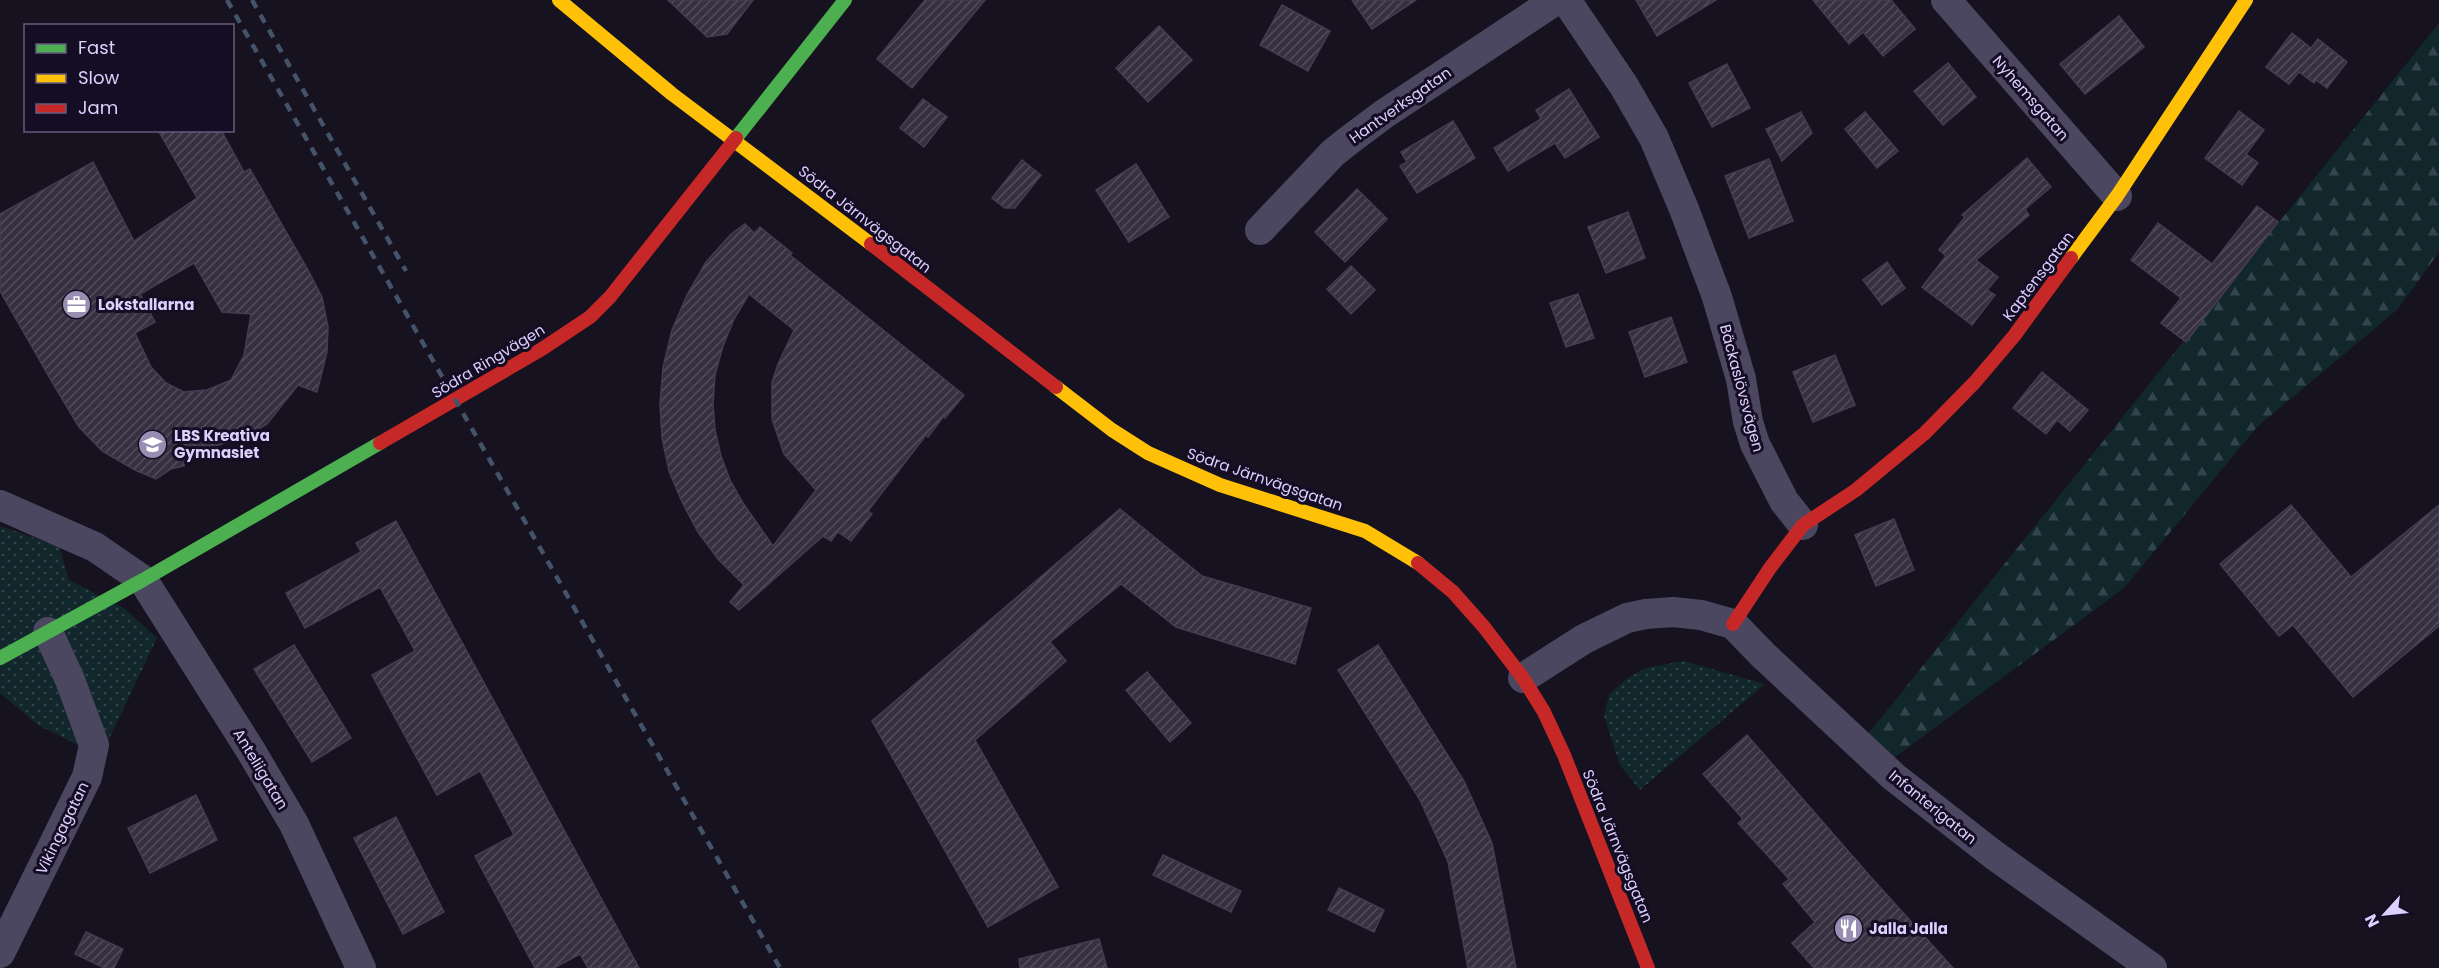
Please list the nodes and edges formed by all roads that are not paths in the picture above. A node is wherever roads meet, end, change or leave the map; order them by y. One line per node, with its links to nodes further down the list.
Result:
1 (559, 0): 7 (street, Södra Järnvägsgatan)
2 (845, 0): 7 (street, Södra Ringvägen)
3 (1556, 0): 9 (street, Hantverksgatan)
4 (1566, 0): 11 (street, Bäckaslövsvägen)
5 (1946, 0): 8 (street, Nyhemsgatan)
6 (2246, 0): 8 (street, Kaptensgatan)
7 (734, 140): 12 (street, Södra Ringvägen); 16 (street, Södra Järnvägsgatan)
8 (2117, 196): 11 (street, Kaptensgatan)
9 (1260, 230)
10 (0, 505): 12 (street)
11 (1803, 525): 13 (street)
12 (143, 580): 14 (street, Södra Ringvägen); 18 (street, Anteliigatan)
13 (1733, 624): 16 (street); 20 (street, Infanterigatan)
14 (48, 632): 15 (street, Södra Ringvägen); 17 (street, Vikingagatan)
15 (0, 658)
16 (1523, 678): 19 (street, Södra Järnvägsgatan)
17 (0, 953)
18 (361, 968)
19 (1648, 968)
20 (2152, 968)

